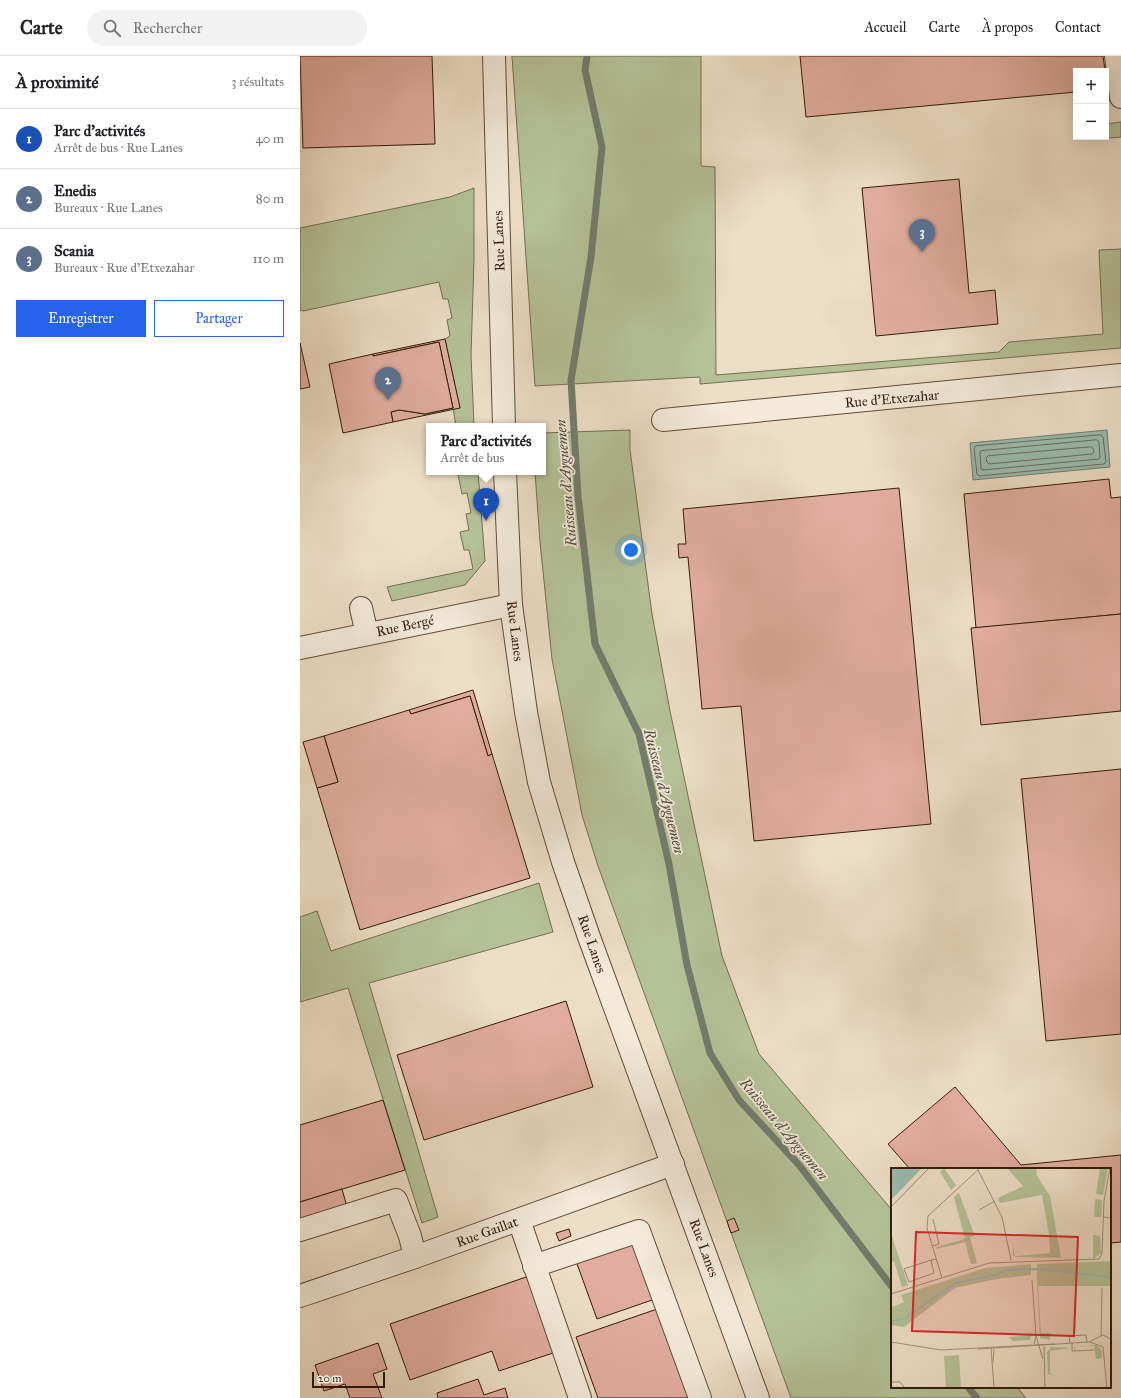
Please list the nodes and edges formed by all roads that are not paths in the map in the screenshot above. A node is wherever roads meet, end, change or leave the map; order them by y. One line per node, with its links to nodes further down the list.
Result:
1 (494, 56): 6 (street, Rue Lanes)
2 (1116, 56): 3 (street)
3 (1121, 98)
4 (1121, 376): 5 (street, Rue d'Etxezahar)
5 (662, 420)
6 (504, 423)
7 (505, 475): 8 (street, Rue Lanes)
8 (511, 605): 10 (street, Rue Bergé); 12 (street, Rue Lanes)
9 (361, 608): 10 (street)
10 (367, 634): 11 (street, Rue Bergé)
11 (300, 648)
12 (673, 1164): 13 (street, Rue Gaillat); 20 (street, Rue Lanes)
13 (519, 1220): 15 (street, Rue Gaillat); 16 (street)
14 (300, 1230): 15 (street)
15 (415, 1257): 17 (street, Rue Gaillat)
16 (534, 1266): 18 (street); 19 (street)
17 (300, 1296)
18 (580, 1398)
19 (700, 1398)
20 (758, 1398)

